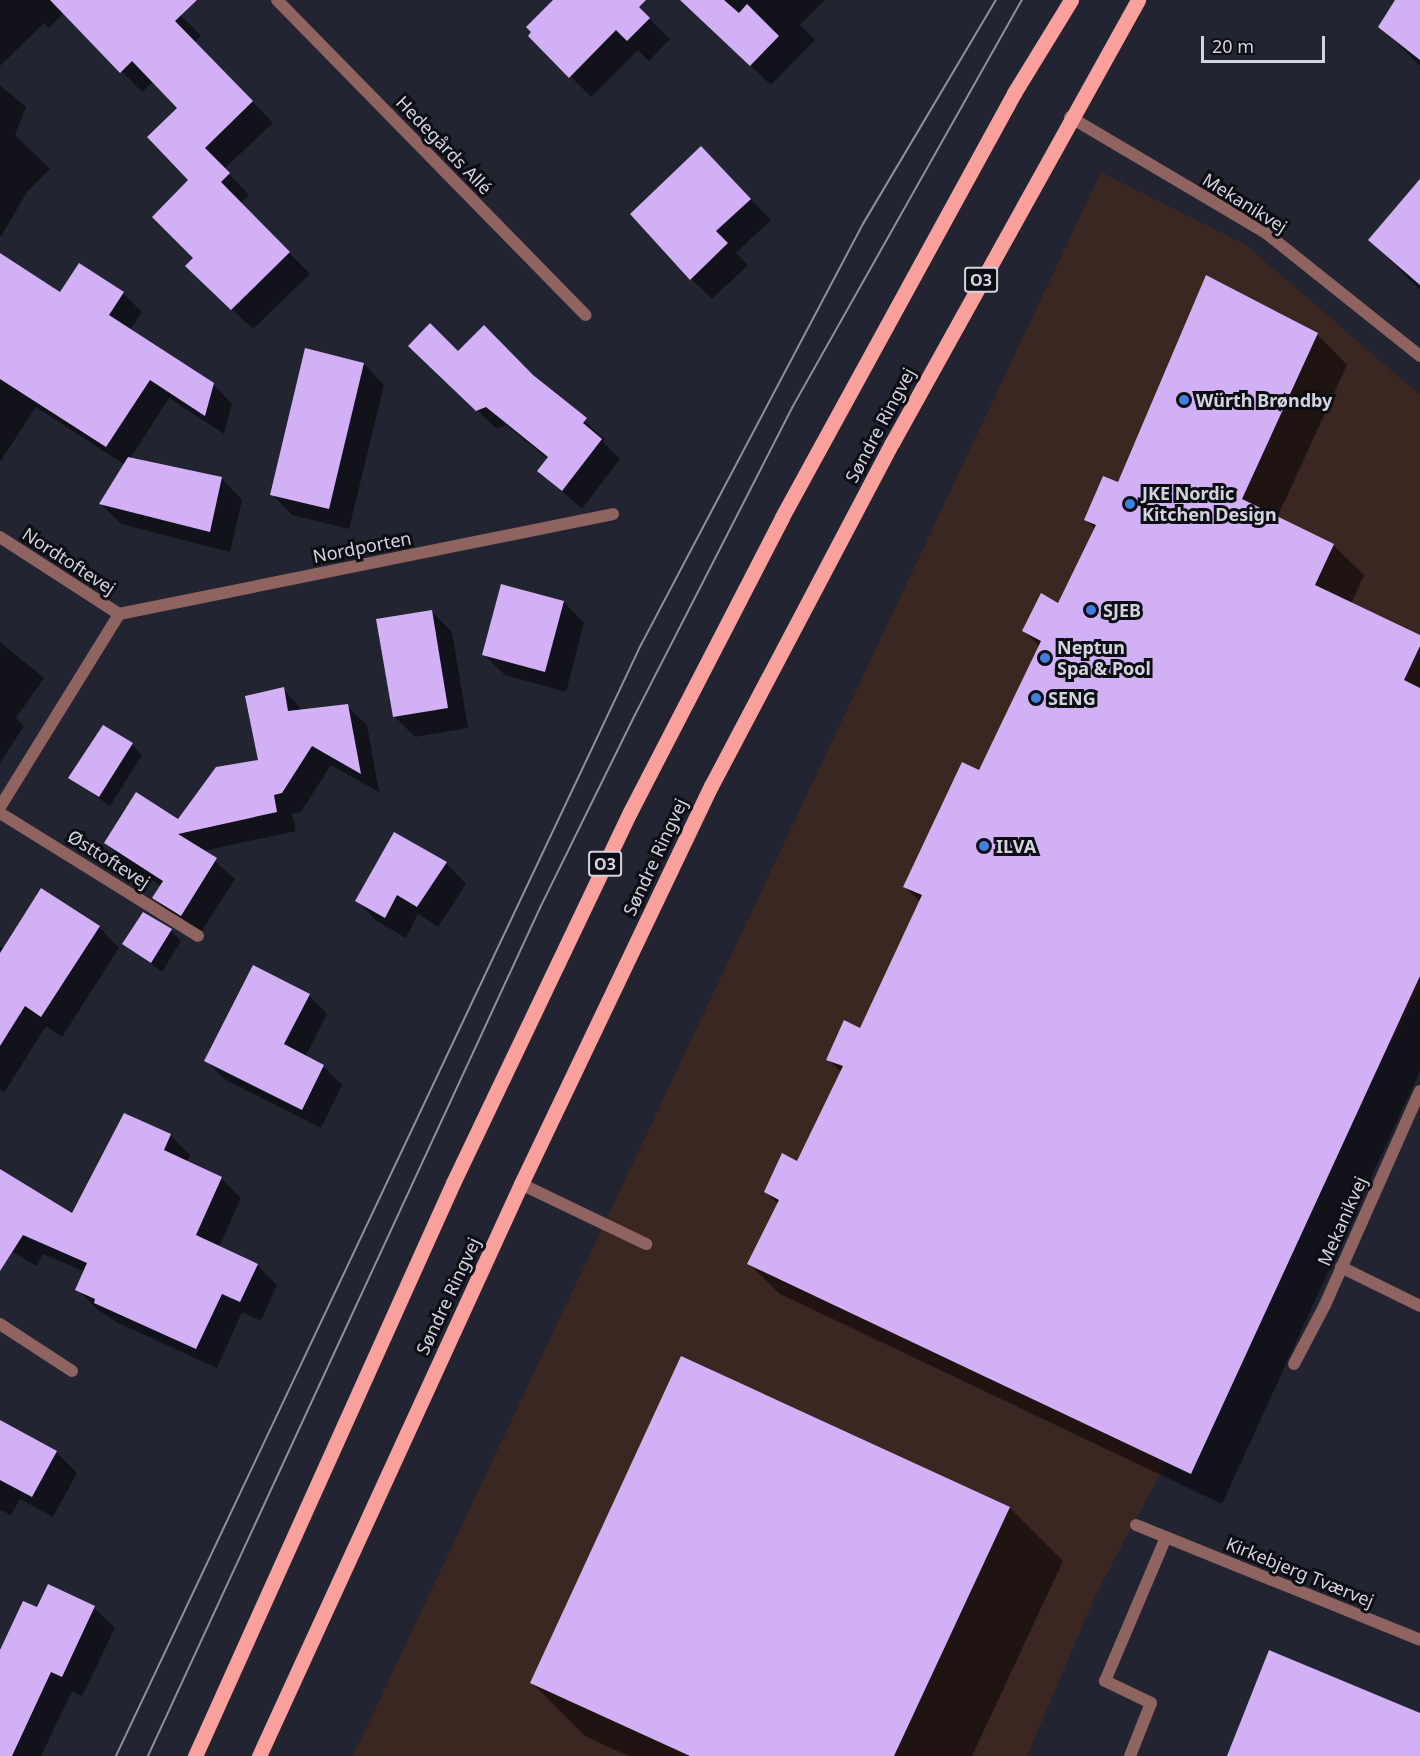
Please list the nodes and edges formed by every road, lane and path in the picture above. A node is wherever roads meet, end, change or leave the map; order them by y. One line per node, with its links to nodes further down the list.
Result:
1 (277, 0): 5 (street, Hedegårds Allé)
2 (1071, 0): 24 (main road, O3)
3 (1138, 0): 4 (main road, Søndre Ringvej / O3)
4 (1070, 117): 6 (street, Mekanikvej); 14 (main road, Søndre Ringvej / O3)
5 (585, 315)
6 (1420, 356)
7 (613, 514): 9 (street, Nordporten)
8 (0, 537): 9 (street, Nordtoftevej)
9 (119, 614): 10 (street)
10 (0, 807)
11 (0, 813): 12 (street, Østtoftevej)
12 (198, 936)
13 (1420, 1091): 16 (street, Mekanikvej)
14 (521, 1184): 15 (street); 25 (main road, Søndre Ringvej / O3)
15 (646, 1244)
16 (1341, 1268): 17 (street); 19 (street, Mekanikvej)
17 (1420, 1306)
18 (0, 1324): 20 (street)
19 (1294, 1364)
20 (72, 1371)
21 (1136, 1525): 22 (street, Kirkebjerg Tværvej)
22 (1166, 1537): 23 (street, Kirkebjerg Tværvej); 26 (street)
23 (1420, 1640)
24 (195, 1756)
25 (259, 1756)
26 (1130, 1756)

